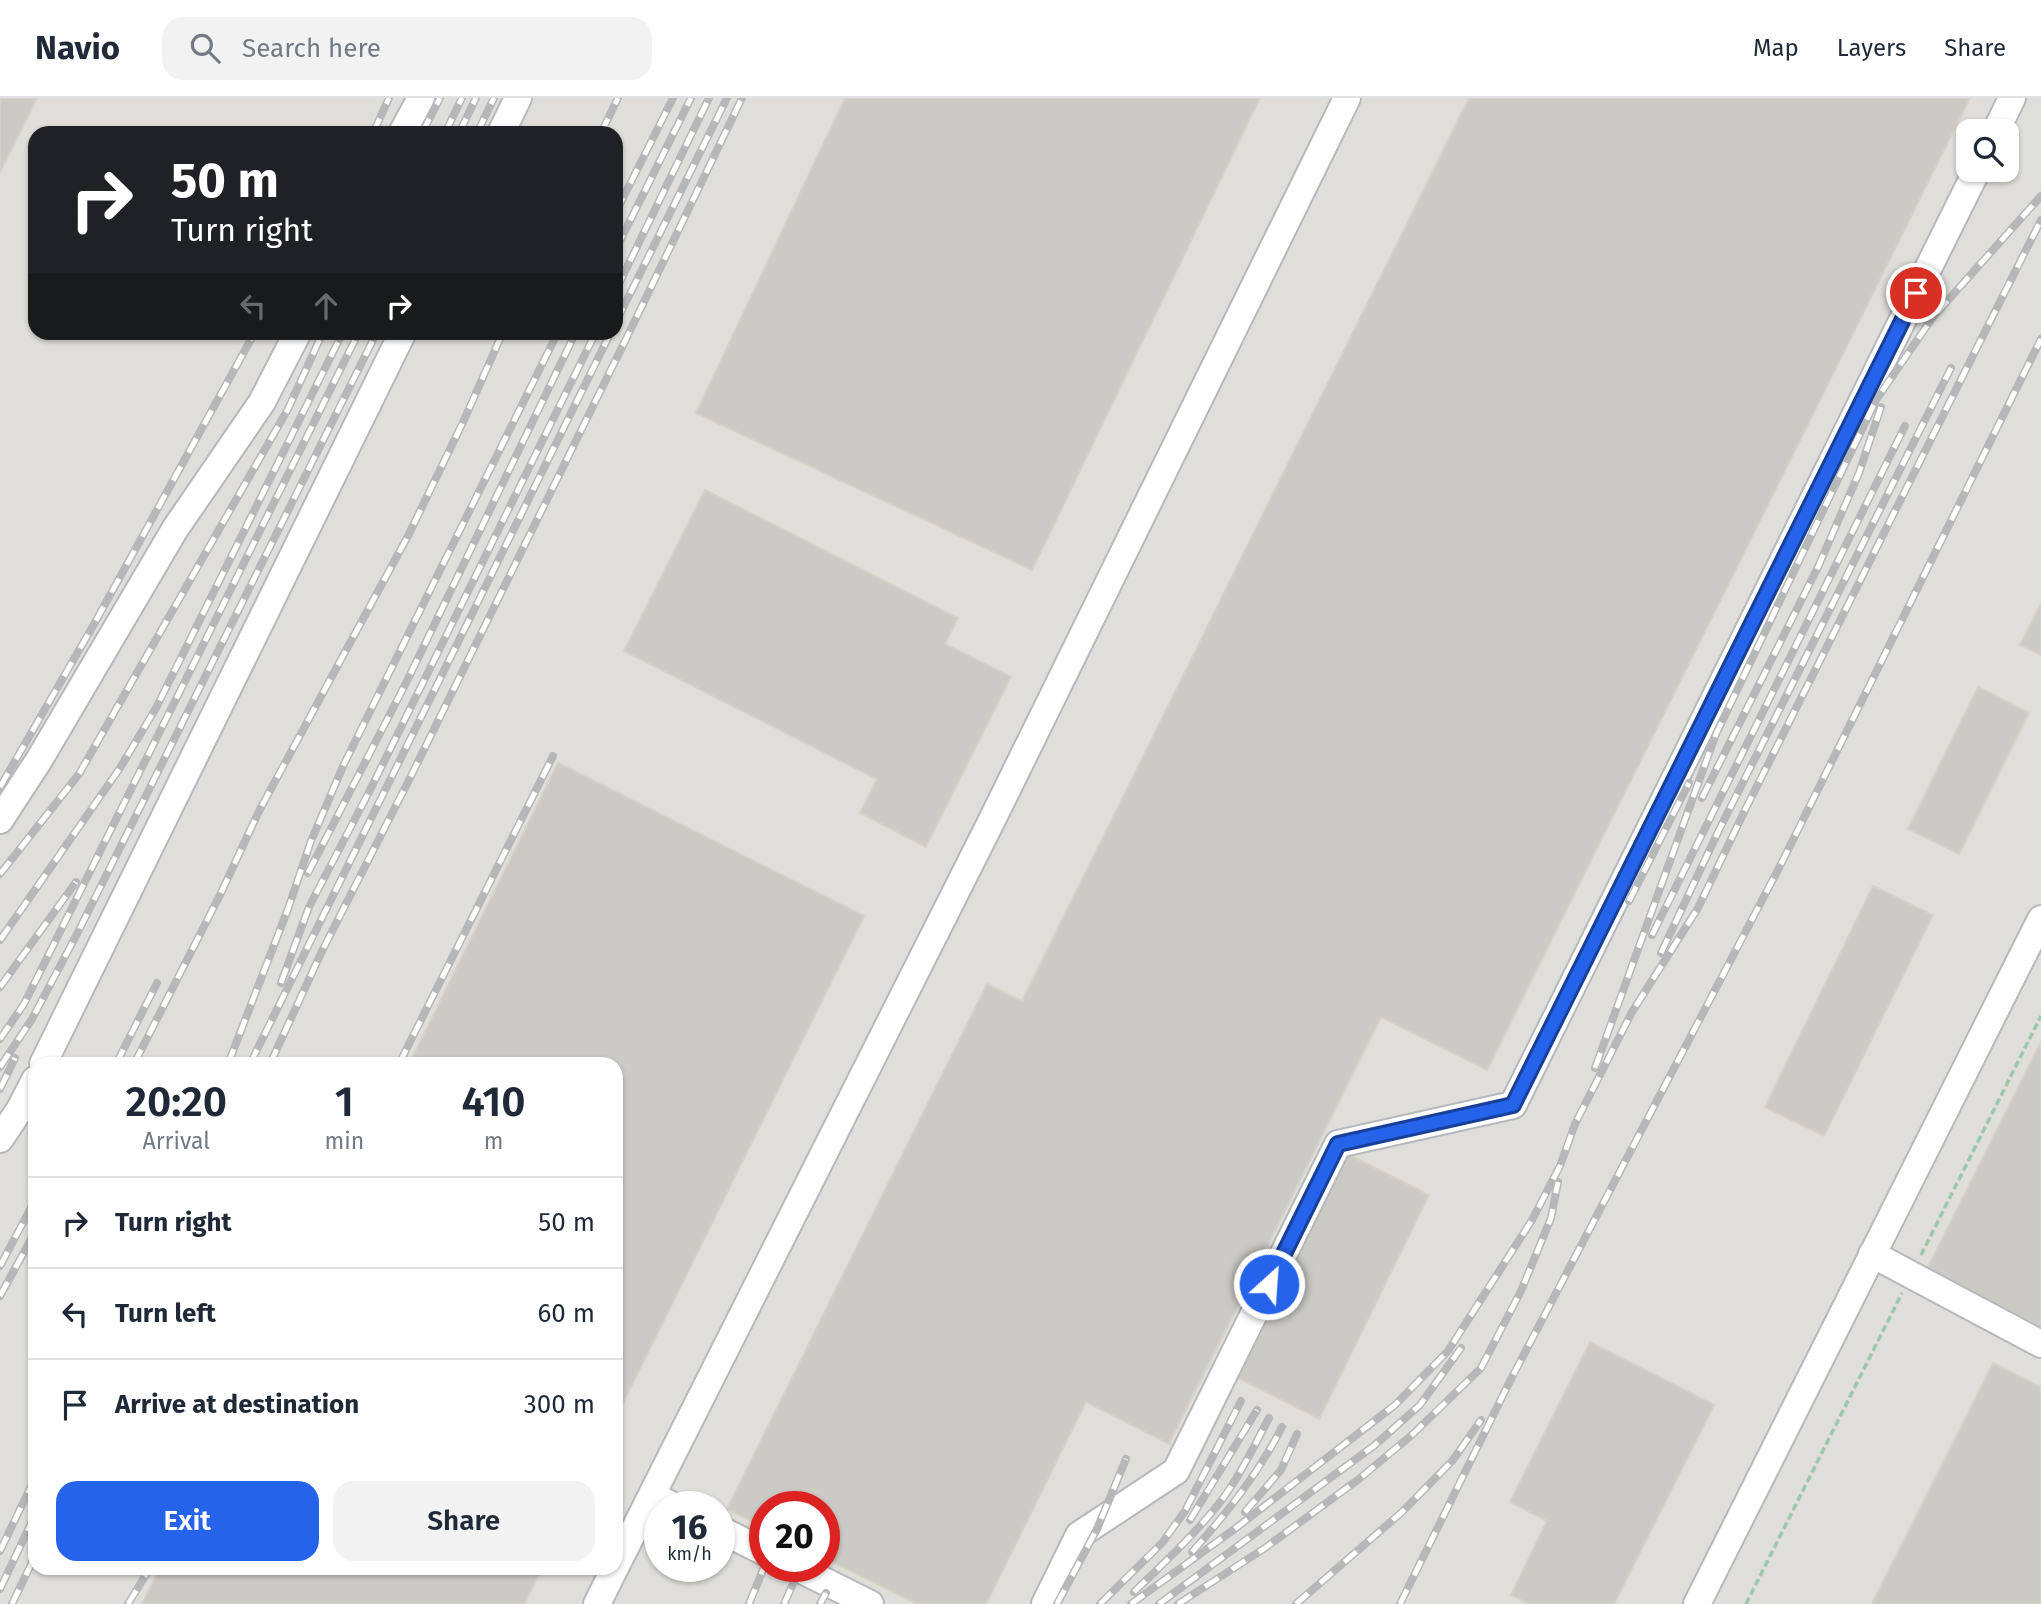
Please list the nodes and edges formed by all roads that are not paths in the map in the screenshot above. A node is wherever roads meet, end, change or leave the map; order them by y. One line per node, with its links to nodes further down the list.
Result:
1 (421, 98): 6 (lane)
2 (518, 98): 7 (lane)
3 (1347, 98): 18 (lane)
4 (2012, 98): 5 (lane)
5 (2002, 119)
6 (406, 126)
7 (504, 126)
8 (1971, 182): 25 (lane)
9 (294, 340): 11 (lane)
10 (399, 340): 13 (lane)
11 (0, 820)
12 (2041, 919): 16 (lane)
13 (46, 1057)
14 (28, 1094): 15 (lane)
15 (0, 1139)
16 (1872, 1254): 17 (lane); 26 (lane)
17 (2041, 1343)
18 (669, 1491)
19 (644, 1528): 20 (lane)
20 (623, 1557)
21 (612, 1575): 23 (lane)
22 (826, 1582): 24 (lane)
23 (597, 1604)
24 (870, 1604)
25 (1045, 1604)
26 (1697, 1604)

